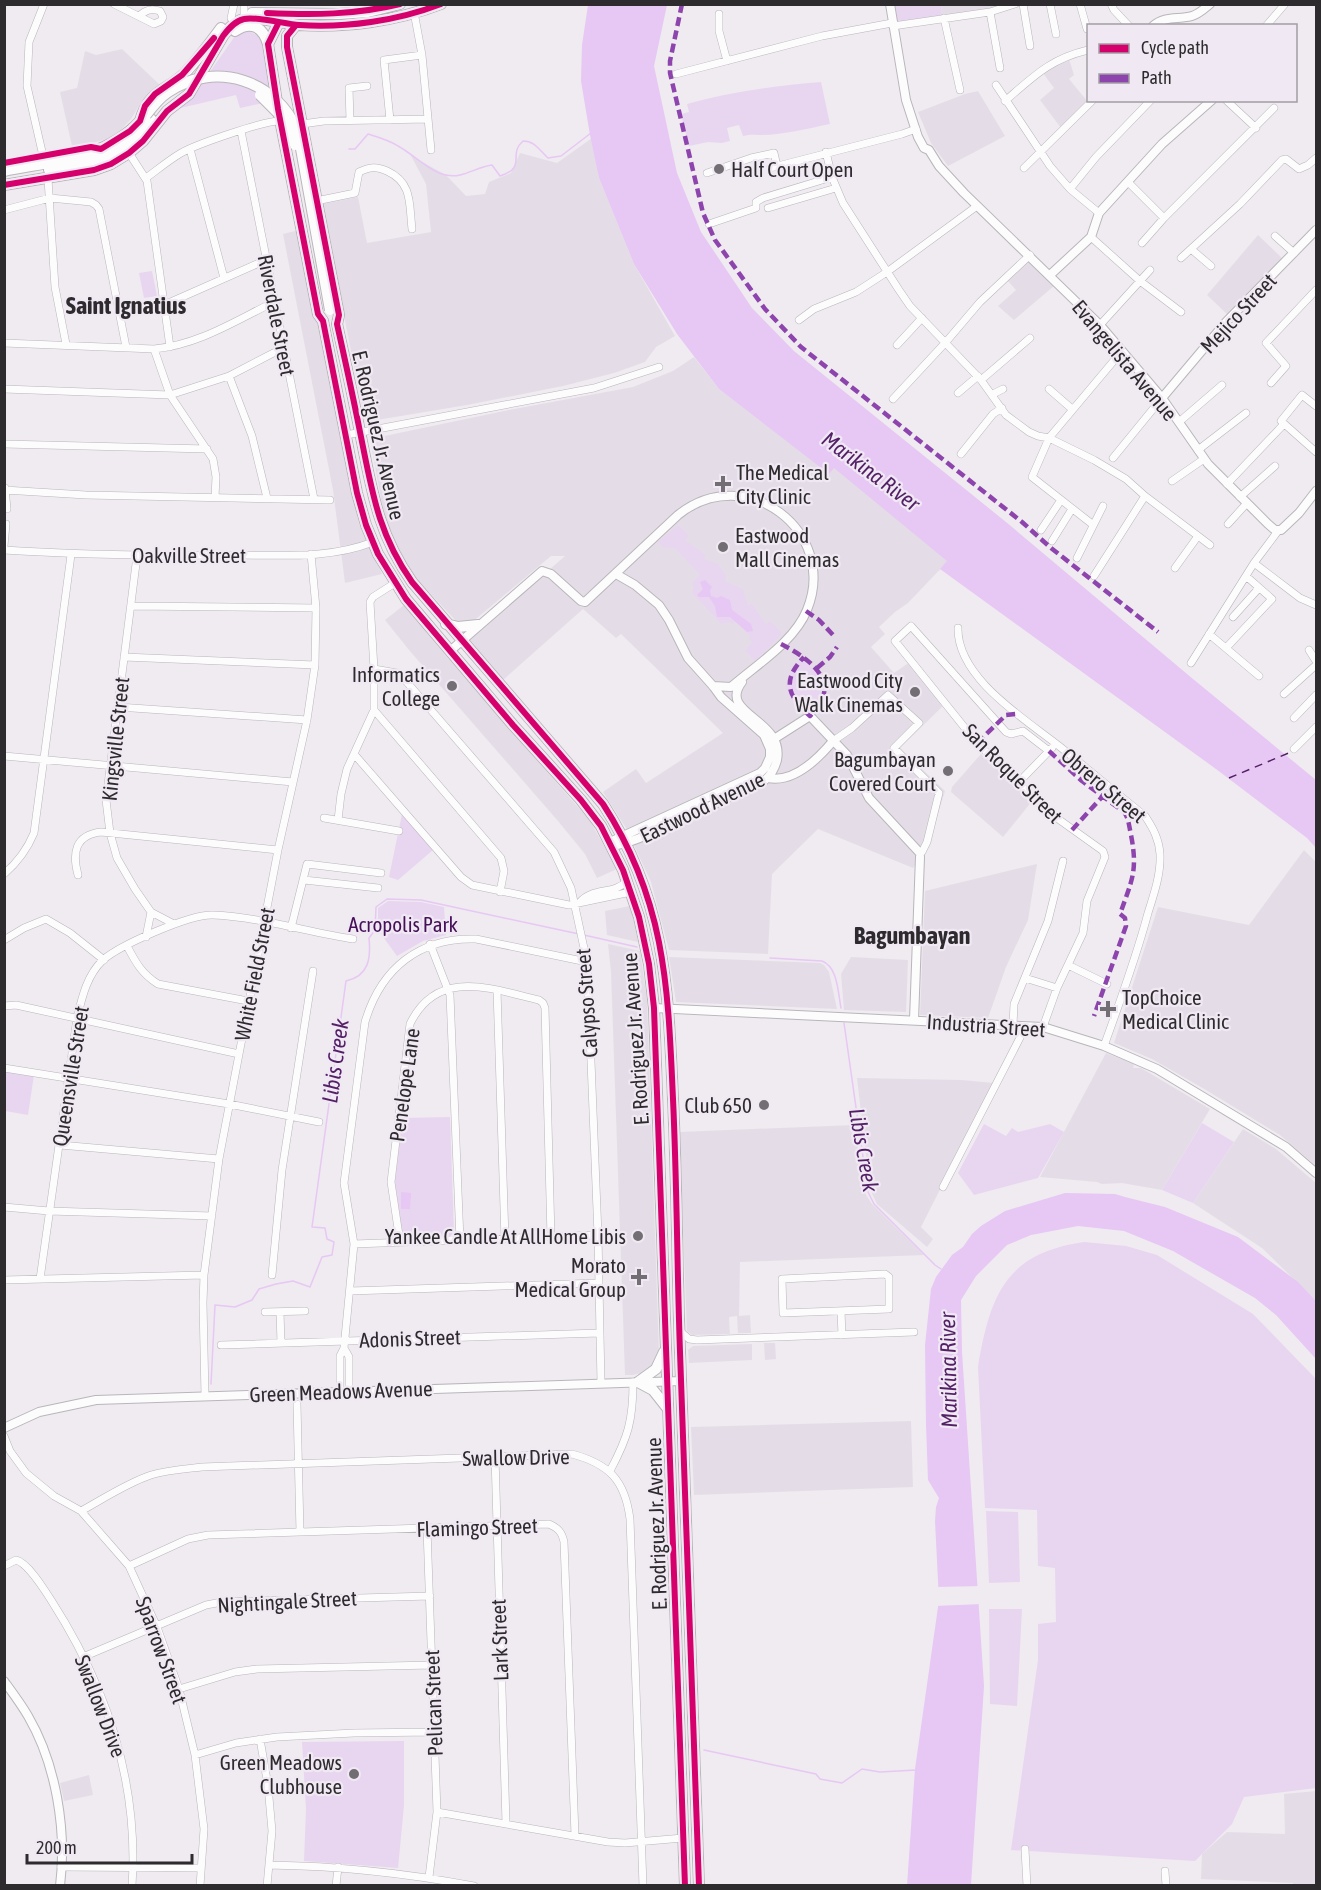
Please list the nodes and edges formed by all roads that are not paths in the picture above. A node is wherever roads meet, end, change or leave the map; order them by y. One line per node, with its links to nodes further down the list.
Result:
1 (44, 4): 66 (street)
2 (234, 4): 20 (street)
3 (400, 4): 17 (main road)
4 (441, 4): 15 (main road)
5 (890, 4): 27 (street, Evangelista Avenue)
6 (1015, 4): 16 (street)
7 (1023, 4): 31 (street)
8 (1050, 4): 29 (street)
9 (1080, 4): 28 (street)
10 (1112, 4): 23 (street)
11 (1210, 4): 24 (street)
12 (1285, 4): 25 (street)
13 (117, 5): 19 (street)
14 (244, 9): 17 (main road); 20 (main road)
15 (414, 12): 26 (main road); 33 (street)
16 (990, 12): 21 (street); 35 (street)
17 (292, 14): 22 (main road)
18 (719, 14): 34 (street)
19 (139, 16)
20 (231, 18): 50 (main road)
21 (944, 18): 27 (street); 40 (street)
22 (278, 24): 26 (main road); 30 (main road); 36 (main road)
23 (1127, 24)
24 (1155, 24)
25 (1268, 24)
26 (296, 25): 41 (main road, E. Rodriguez Jr. Avenue)
27 (892, 25): 34 (street); 58 (street, Evangelista Avenue)
28 (1086, 29)
29 (1056, 34)
30 (268, 44): 36 (main road); 42 (main road, E. Rodriguez Jr. Avenue)
31 (1030, 46)
32 (1087, 50): 43 (street)
33 (422, 55): 51 (street); 53 (street)
34 (727, 61): 37 (street)
35 (1000, 68)
36 (204, 72): 64 (main road)
37 (676, 74)
38 (996, 85): 43 (street)
39 (367, 86): 52 (street)
40 (960, 90)
41 (296, 92): 42 (main road); 56 (main road, E. Rodriguez Jr. Avenue)
42 (276, 94): 49 (main road, E. Rodriguez Jr. Avenue)
43 (1005, 101): 65 (street)
44 (1091, 102): 65 (street)
45 (1149, 102): 81 (street)
46 (1210, 102): 77 (street)
47 (1228, 102): 57 (street)
48 (1274, 108): 57 (street)
49 (278, 109): 54 (main road, E. Rodriguez Jr. Avenue); 55 (street)
50 (146, 118): 60 (main road); 73 (main road); 110 (main road, bridge)
51 (428, 119): 53 (street); 62 (street)
52 (350, 120): 53 (street); 56 (street)
53 (390, 120)
54 (280, 121): 55 (street); 78 (main road, E. Rodriguez Jr. Avenue)
55 (266, 124): 59 (street)
56 (302, 124): 75 (main road, E. Rodriguez Jr. Avenue)
57 (1256, 128): 88 (street)
58 (917, 130): 63 (street); 84 (street, Evangelista Avenue)
59 (241, 131): 61 (street); 99 (street, Riverdale Street)
60 (101, 149): 66 (main road); 70 (main road)
61 (190, 149): 74 (street); 104 (street)
62 (431, 150)
63 (826, 152): 71 (street); 72 (street)
64 (129, 153): 74 (street); 79 (main road)
65 (1041, 154): 69 (street); 81 (street)
66 (43, 156): 68 (main road)
67 (1317, 158): 95 (street)
68 (4, 163)
69 (1024, 168)
70 (4, 171)
71 (707, 173)
72 (832, 177): 80 (street); 89 (street)
73 (4, 178)
74 (146, 178): 108 (street)
75 (312, 178): 78 (main road); 83 (main road, E. Rodriguez Jr. Avenue)
76 (48, 179): 82 (street)
77 (1128, 182): 87 (street); 88 (street)
78 (292, 183): 110 (main road, E. Rodriguez Jr. Avenue)
79 (4, 185)
80 (836, 188): 85 (street); 102 (street)
81 (1070, 189): 87 (street)
82 (50, 198): 86 (street); 118 (street); 120 (street)
83 (316, 201): 90 (street); 113 (main road, E. Rodriguez Jr. Avenue)
84 (977, 206): 97 (street, Evangelista Avenue); 102 (street)
85 (768, 208)
86 (4, 210)
87 (1099, 213): 93 (street)
88 (1164, 218): 94 (street)
89 (709, 224)
90 (412, 229)
91 (1317, 230): 96 (street, Mejico Street)
92 (1275, 236): 96 (street)
93 (1091, 237): 103 (street); 105 (street)
94 (1142, 243)
95 (1191, 249): 98 (street); 100 (street)
96 (1294, 253): 136 (street, Mejico Street)
97 (1030, 255): 103 (street, Evangelista Avenue); 116 (street)
98 (1181, 258)
99 (266, 260): 104 (street); 107 (street, Riverdale Street)
100 (1211, 266)
101 (1150, 270): 105 (street)
102 (887, 272): 111 (street); 112 (street)
103 (1050, 275): 114 (street, Evangelista Avenue)
104 (224, 278): 108 (street)
105 (1140, 281): 109 (street); 114 (street)
106 (1317, 290): 128 (street)
107 (274, 302): 121 (street); 122 (street, Riverdale Street)
108 (164, 305): 121 (street)
109 (1181, 312)
110 (326, 314): 113 (main road); 145 (main road, E. Rodriguez Jr. Avenue)
111 (922, 318): 116 (street); 119 (street)
112 (799, 320)
113 (337, 324): 144 (main road, E. Rodriguez Jr. Avenue)
114 (1100, 325): 124 (street, Evangelista Avenue)
115 (1030, 338): 127 (street)
116 (946, 342): 127 (street); 137 (street)
117 (4, 343): 118 (street)
118 (66, 344): 120 (street)
119 (897, 345)
120 (126, 347): 123 (street)
121 (170, 347): 123 (street)
122 (283, 348): 126 (street); 162 (street, Riverdale Street)
123 (154, 349): 134 (street)
124 (1122, 351): 136 (street, Evangelista Avenue); 140 (street)
125 (659, 367): 144 (street)
126 (230, 376): 134 (street); 161 (street)
127 (980, 378): 133 (street); 135 (street)
128 (1271, 383)
129 (1222, 385): 142 (street)
130 (4, 388): 134 (street)
131 (1003, 389): 135 (street)
132 (1049, 389): 140 (street)
133 (958, 393)
134 (170, 394): 148 (street)
135 (993, 394): 139 (street)
136 (1162, 398): 142 (street, Evangelista Avenue); 152 (street)
137 (893, 399)
138 (1317, 406): 143 (street)
139 (1002, 408): 146 (street); 151 (street)
140 (1072, 409): 146 (street)
141 (1246, 413): 149 (street)
142 (1179, 422): 149 (street, Evangelista Avenue)
143 (1284, 424): 150 (street); 156 (street)
144 (360, 432): 145 (street); 196 (main road, E. Rodriguez Jr. Avenue)
145 (346, 435): 176 (main road, E. Rodriguez Jr. Avenue)
146 (1050, 438): 159 (street); 164 (street)
147 (4, 444): 148 (street)
148 (207, 449): 160 (street)
149 (1198, 450): 153 (street, Evangelista Avenue)
150 (1317, 452)
151 (961, 454)
152 (1113, 458)
153 (1204, 459): 155 (street); 156 (street, Evangelista Avenue)
154 (1275, 466): 165 (street)
155 (1172, 481)
156 (1227, 484): 165 (street, Evangelista Avenue)
157 (5, 488): 160 (street); 167 (street)
158 (1317, 491): 173 (street)
159 (1145, 496): 174 (street); 187 (street)
160 (215, 497): 161 (street)
161 (267, 498): 162 (street)
162 (314, 499): 163 (street)
163 (330, 500)
164 (1060, 500): 168 (street); 172 (street)
165 (1244, 500): 171 (street); 173 (street, Evangelista Avenue)
166 (1103, 506): 170 (street)
167 (7, 509)
168 (1072, 509): 170 (street); 175 (street)
169 (6, 524): 178 (street)
170 (1092, 524): 182 (street)
171 (1228, 524)
172 (1041, 530)
173 (1278, 531): 184 (street)
174 (1198, 536): 177 (street); 185 (street)
175 (1052, 541)
176 (373, 542): 179 (street, Oakville Street); 190 (main road, E. Rodriguez Jr. Avenue)
177 (1210, 545)
178 (4, 548): 180 (street, Oakville Street)
179 (311, 554): 181 (street, Oakville Street); 194 (street, White Field Street)
180 (71, 555): 181 (street, Oakville Street); 230 (street)
181 (137, 556): 193 (street, Kingsville Street)
182 (1077, 558)
183 (628, 563): 186 (street); 189 (street); 208 (street)
184 (1254, 563): 188 (street); 192 (street)
185 (1175, 568)
186 (616, 574): 189 (street, Eastwood Avenue); 197 (street)
187 (1094, 576)
188 (1246, 576): 191 (street); 199 (street)
189 (627, 579): 211 (street, Eastwood Avenue)
190 (395, 583): 203 (main road, E. Rodriguez Jr. Avenue); 209 (street)
191 (1259, 588): 195 (street); 201 (street)
192 (1317, 604)
193 (131, 606): 194 (street); 204 (street, Kingsville Street)
194 (316, 608): 207 (street, White Field Street)
195 (1233, 617)
196 (446, 624): 197 (main road); 200 (main road, E. Rodriguez Jr. Avenue)
197 (478, 625): 200 (street)
198 (958, 628): 225 (street, Obrero Street)
199 (1209, 634): 201 (street); 205 (street)
200 (461, 641): 203 (street); 218 (main road, E. Rodriguez Jr. Avenue)
201 (1226, 648): 210 (street)
202 (1309, 650): 206 (street)
203 (450, 651): 221 (main road, E. Rodriguez Jr. Avenue)
204 (124, 657): 207 (street); 216 (street, Kingsville Street)
205 (1191, 663)
206 (1317, 663): 212 (street)
207 (315, 665): 220 (street, White Field Street)
208 (757, 666): 211 (street); 214 (street)
209 (374, 669): 217 (street); 253 (street, Calypso Street)
210 (1259, 676)
211 (713, 686): 215 (street, Eastwood Avenue)
212 (1284, 694)
213 (1317, 695): 219 (street)
214 (736, 700): 215 (street); 223 (street, Eastwood Avenue)
215 (724, 701): 232 (street, Eastwood Avenue)
216 (118, 707): 220 (street); 231 (street, Kingsville Street)
217 (374, 710): 228 (street); 252 (street)
218 (526, 714): 221 (main road); 241 (main road, E. Rodriguez Jr. Avenue)
219 (1294, 718)
220 (307, 720): 234 (street, White Field Street)
221 (513, 725): 242 (main road, E. Rodriguez Jr. Avenue)
222 (1317, 727): 226 (street)
223 (774, 739): 224 (street); 233 (street, Eastwood Avenue)
224 (833, 741): 233 (street); 244 (street); 244 (street)
225 (1056, 744): 227 (street); 281 (street, Obrero Street)
226 (1294, 749)
227 (1048, 752): 235 (street); 235 (street, San Roque Street)
228 (354, 754): 238 (street); 252 (street)
229 (4, 756): 230 (street)
230 (44, 760): 231 (street); 247 (street)
231 (110, 765): 234 (street); 240 (street, Kingsville Street)
232 (765, 768): 233 (street); 236 (street, Eastwood Avenue)
233 (768, 778): 236 (street, Eastwood Avenue)
234 (292, 782): 243 (street, White Field Street)
235 (1018, 783): 265 (street, San Roque Street)
236 (705, 804): 241 (street, Eastwood Avenue)
237 (324, 818): 238 (street)
238 (338, 819): 239 (street)
239 (399, 831)
240 (110, 833): 243 (street); 248 (street); 254 (street, Kingsville Street)
241 (628, 840): 242 (street, Eastwood Avenue); 275 (main road, E. Rodriguez Jr. Avenue)
242 (611, 844): 250 (main road, E. Rodriguez Jr. Avenue)
243 (278, 850): 255 (street, White Field Street)
244 (920, 854): 277 (street)
245 (1063, 861): 267 (street)
246 (381, 873): 249 (street)
247 (4, 874)
248 (78, 875)
249 (304, 880): 251 (street); 257 (street)
250 (629, 886): 253 (street); 274 (main road, E. Rodriguez Jr. Avenue)
251 (378, 888)
252 (500, 892): 253 (street)
253 (578, 903): 264 (street, Calypso Street)
254 (151, 912): 256 (street, Kingsville Street); 258 (street)
255 (264, 922): 256 (street, Queensville Street); 257 (street, Queensville Street); 272 (street, White Field Street)
256 (174, 924): 258 (street, Queensville Street)
257 (291, 928): 259 (street, Queensville Street)
258 (146, 937): 262 (street, Queensville Street)
259 (353, 939)
260 (4, 940): 263 (street)
261 (430, 944): 264 (street); 270 (street); 300 (street)
262 (128, 946): 263 (street, Queensville Street); 272 (street)
263 (104, 960): 276 (street, Queensville Street)
264 (587, 962): 295 (street, Calypso Street)
265 (1068, 965): 268 (street); 269 (street, San Roque Street)
266 (313, 971): 286 (street)
267 (1025, 978): 269 (street); 278 (street)
268 (1107, 984)
269 (1057, 988): 280 (street, San Roque Street)
270 (447, 989): 271 (street, Penelope Lane); 298 (street); 299 (street, Penelope Lane)
271 (497, 990): 296 (street, Penelope Lane); 297 (street)
272 (248, 1001): 282 (street, White Field Street)
273 (4, 1006): 276 (street)
274 (654, 1008): 275 (street, Industria Street); 319 (main road, E. Rodriguez Jr. Avenue)
275 (668, 1009): 277 (street, Industria Street); 311 (main road, E. Rodriguez Jr. Avenue)
276 (77, 1018): 282 (street); 284 (street, Queensville Street)
277 (914, 1020): 278 (street, Industria Street)
278 (1013, 1025): 279 (street, Industria Street)
279 (1026, 1026): 280 (street, Industria Street); 291 (street)
280 (1044, 1027): 281 (street, Industria Street)
281 (1104, 1046): 290 (street, Industria Street)
282 (238, 1054): 285 (street, White Field Street)
283 (4, 1068): 284 (street)
284 (69, 1078): 285 (street); 288 (street, Queensville Street)
285 (229, 1104): 286 (street); 289 (street, White Field Street)
286 (291, 1116): 287 (street); 302 (street)
287 (319, 1122)
288 (60, 1145): 289 (street); 293 (street, Queensville Street)
289 (219, 1159): 294 (street, White Field Street)
290 (1317, 1173)
291 (943, 1187)
292 (4, 1207): 293 (street)
293 (49, 1211): 294 (street); 303 (street, Queensville Street)
294 (212, 1216): 301 (street, White Field Street)
295 (598, 1235): 296 (street); 305 (street, Calypso Street)
296 (551, 1237): 297 (street)
297 (505, 1239): 298 (street)
298 (460, 1240): 299 (street)
299 (400, 1242): 300 (street)
300 (354, 1244): 306 (street)
301 (204, 1275): 303 (street); 328 (street, White Field Street)
302 (272, 1275)
303 (40, 1279): 304 (street)
304 (4, 1280)
305 (599, 1283): 306 (street); 313 (street, Calypso Street)
306 (350, 1291): 315 (street)
307 (305, 1311): 310 (street)
308 (841, 1311): 308 (street); 314 (street)
309 (265, 1312): 310 (street)
310 (280, 1312): 317 (street)
311 (680, 1331): 316 (street); 321 (main road, E. Rodriguez Jr. Avenue)
312 (914, 1332): 314 (street)
313 (599, 1333): 315 (street, Adonis Street); 325 (street, Calypso Street)
314 (842, 1335): 316 (street)
315 (344, 1340): 317 (street, Adonis Street); 320 (street)
316 (697, 1340): 321 (street)
317 (281, 1343): 318 (street, Adonis Street)
318 (221, 1345)
319 (666, 1346): 322 (main road, E. Rodriguez Jr. Avenue); 324 (main road)
320 (344, 1348): 326 (street); 327 (street)
321 (680, 1350): 323 (main road, E. Rodriguez Jr. Avenue)
322 (668, 1381): 323 (street, Green Meadows Avenue); 324 (street, Green Meadows Avenue); 330 (main road, E. Rodriguez Jr. Avenue)
323 (682, 1381): 341 (main road, E. Rodriguez Jr. Avenue)
324 (633, 1382): 325 (street, Green Meadows Avenue); 330 (main road); 335 (street)
325 (601, 1383): 327 (street, Green Meadows Avenue)
326 (340, 1391): 327 (street, Green Meadows Avenue); 328 (street, Green Meadows Avenue)
327 (350, 1391)
328 (205, 1396): 331 (street, Green Meadows Avenue)
329 (297, 1404): 334 (street)
330 (669, 1411): 340 (main road, E. Rodriguez Jr. Avenue)
331 (4, 1428)
332 (5, 1437): 336 (street, Sparrow Street)
333 (495, 1457): 334 (street, Swallow Drive); 335 (street, Swallow Drive); 337 (street, Lark Street)
334 (298, 1465): 336 (street, Swallow Drive); 339 (street)
335 (610, 1471): 357 (street)
336 (81, 1511): 343 (street, Sparrow Street)
337 (495, 1526): 338 (street, Flamingo Street); 354 (street, Lark Street); 355 (street, Flamingo Street)
338 (427, 1529): 339 (street, Flamingo Street); 344 (street, Pelican Street)
339 (300, 1532): 343 (street, Flamingo Street)
340 (674, 1549): 341 (main road); 356 (main road, E. Rodriguez Jr. Avenue)
341 (688, 1549): 374 (main road, E. Rodriguez Jr. Avenue)
342 (4, 1566): 346 (street, Swallow Drive)
343 (129, 1566): 345 (street, Sparrow Street)
344 (430, 1596): 345 (street, Nightingale Street); 347 (street, Pelican Street)
345 (157, 1627): 346 (street, Nightingale Street); 349 (street, Sparrow Street)
346 (83, 1657): 361 (street, Swallow Drive)
347 (432, 1665): 349 (street); 350 (street, Pelican Street)
348 (4, 1681): 359 (street)
349 (179, 1689): 352 (street, Sparrow Street)
350 (434, 1732): 351 (street); 353 (street, Pelican Street)
351 (260, 1739): 352 (street); 360 (street)
352 (195, 1755): 363 (street, Sparrow Street)
353 (437, 1812): 354 (street); 365 (street, Pelican Street)
354 (506, 1823): 355 (street)
355 (575, 1835): 357 (street)
356 (683, 1838): 357 (street); 373 (main road, E. Rodriguez Jr. Avenue)
357 (641, 1842): 372 (street)
358 (1025, 1849): 375 (street)
359 (61, 1865): 361 (street); 366 (street)
360 (269, 1865): 362 (street); 369 (street)
361 (133, 1867): 363 (street); 367 (street, Swallow Drive)
362 (338, 1867): 365 (street); 370 (street)
363 (201, 1868): 368 (street, Sparrow Street)
364 (1165, 1871): 376 (street)
365 (429, 1877): 371 (street)
366 (60, 1886)
367 (132, 1886)
368 (200, 1886)
369 (267, 1886)
370 (336, 1886)
371 (474, 1886)
372 (643, 1886)
373 (685, 1886)
374 (699, 1886)
375 (1027, 1886)
376 (1166, 1886)

